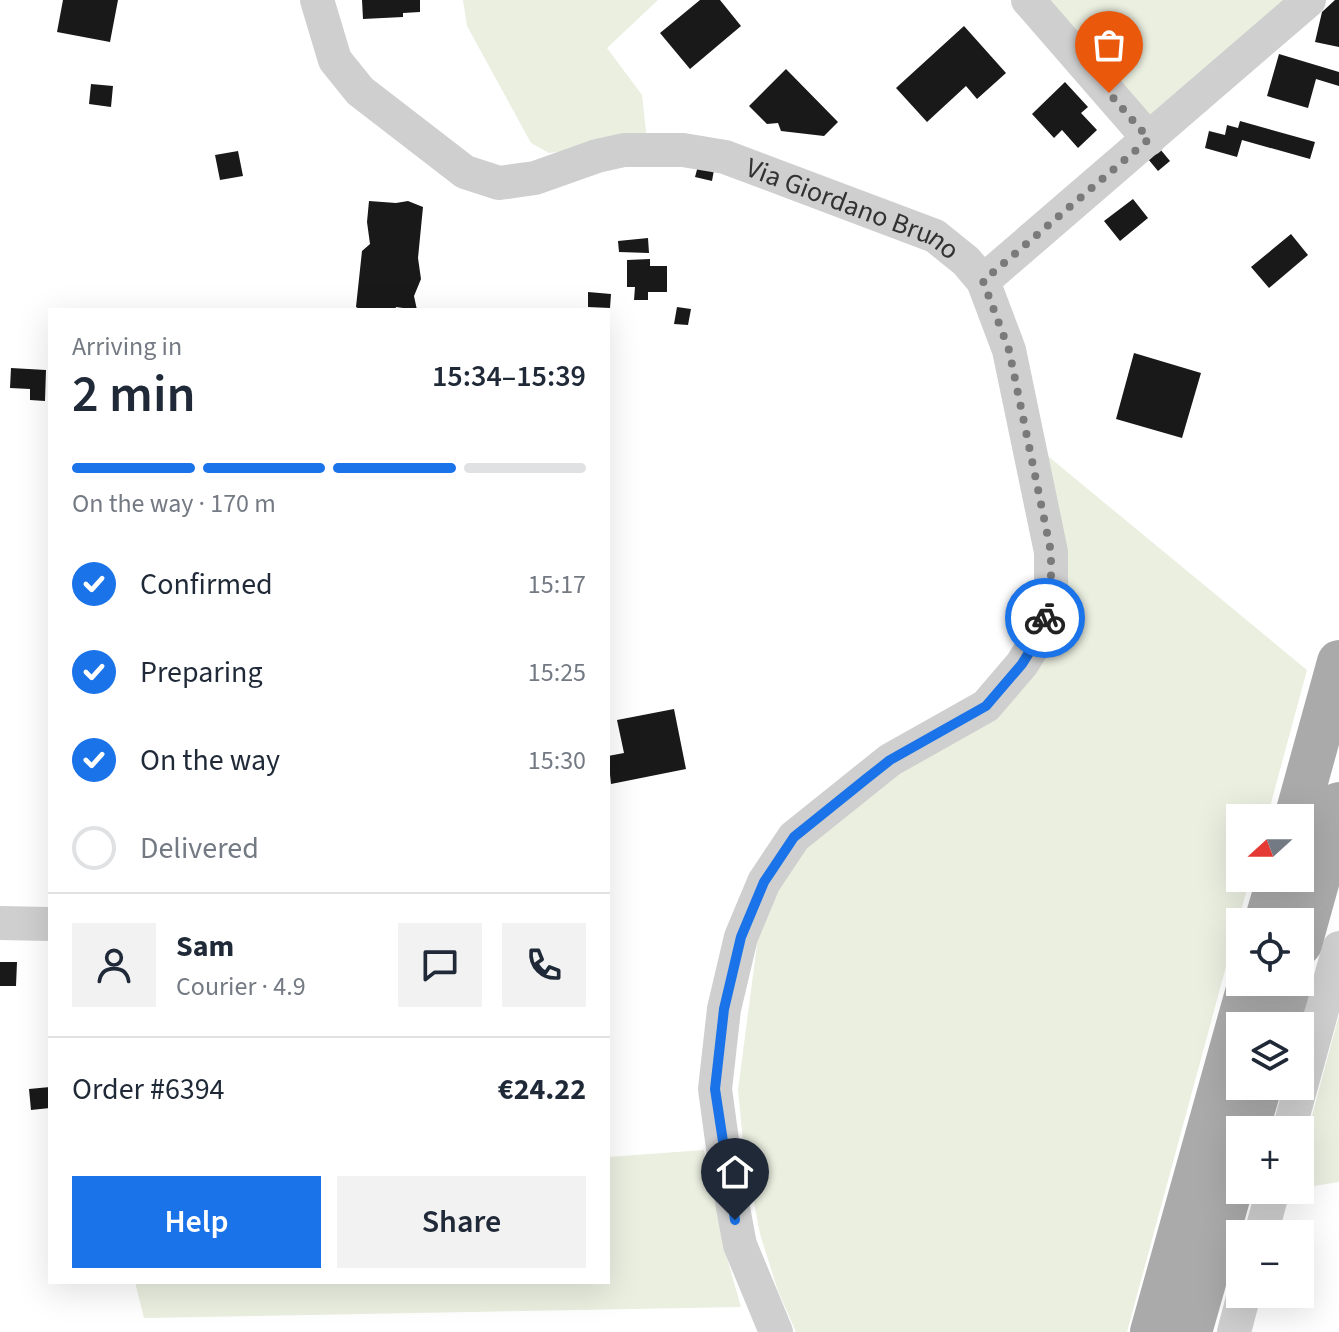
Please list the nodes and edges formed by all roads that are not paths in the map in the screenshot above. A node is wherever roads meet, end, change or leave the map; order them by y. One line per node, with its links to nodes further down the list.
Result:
1 (317, 0): 5 (street, Via Giordano Bruno)
2 (1028, 0): 4 (street)
3 (1309, 0): 4 (street)
4 (1149, 139): 5 (street)
5 (983, 281): 17 (street, Via Giordano Bruno)
6 (1339, 662): 7 (main road)
7 (1300, 804)
8 (1339, 804): 9 (main road)
9 (1310, 908)
10 (0, 923): 11 (street)
11 (48, 924)
12 (1339, 948): 14 (street)
13 (1246, 996): 18 (main road)
14 (1293, 1116)
15 (1226, 1204): 19 (main road)
16 (1240, 1308): 20 (street)
17 (776, 1332)
18 (1152, 1332)
19 (1190, 1332)
20 (1234, 1332)

